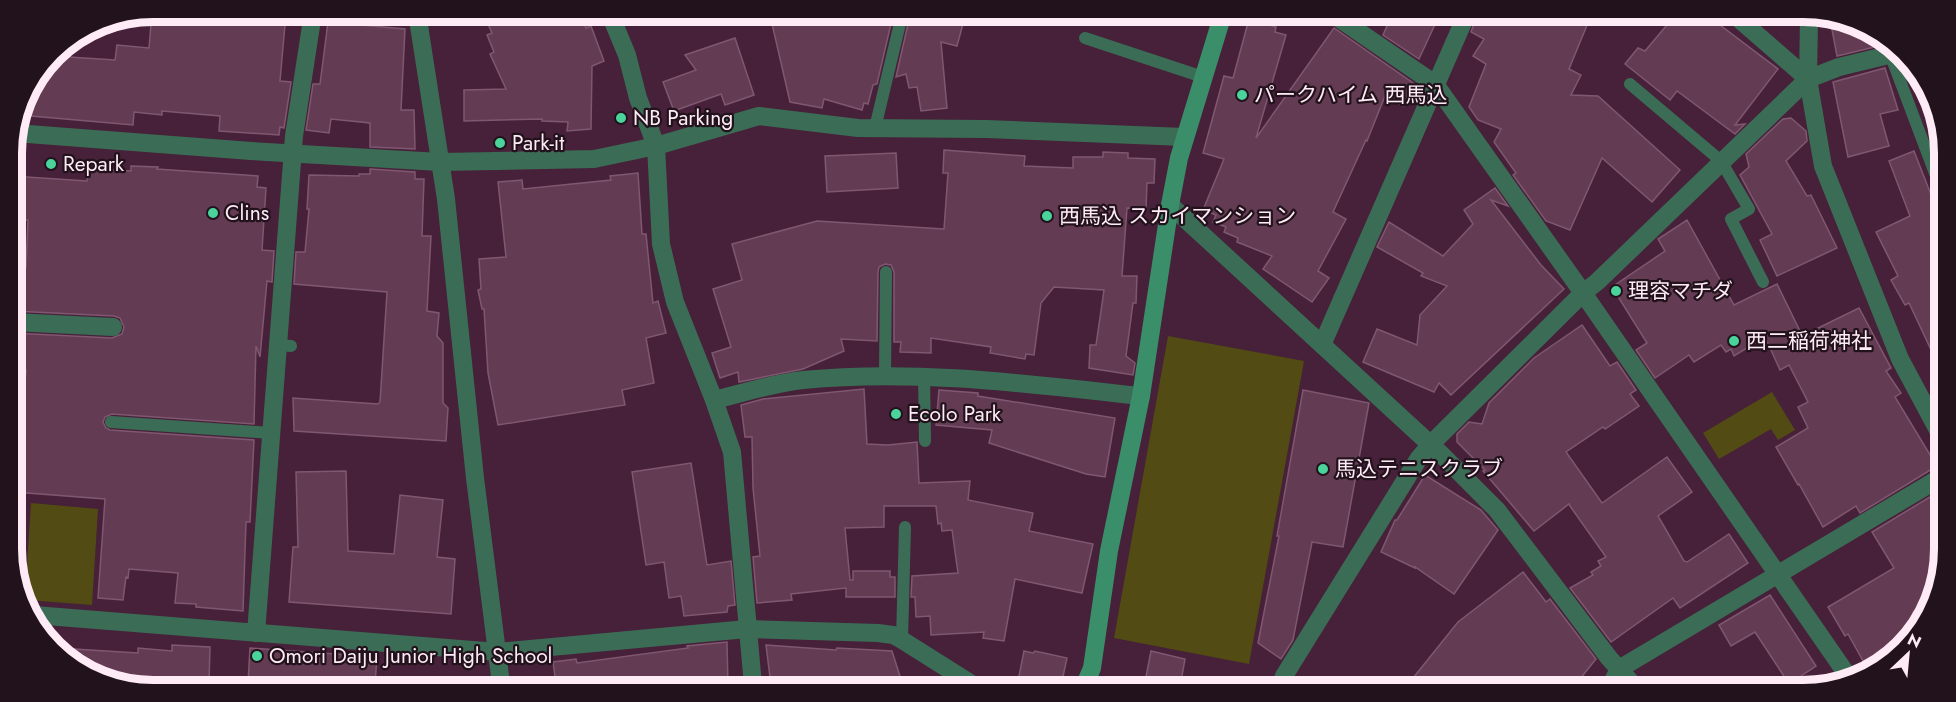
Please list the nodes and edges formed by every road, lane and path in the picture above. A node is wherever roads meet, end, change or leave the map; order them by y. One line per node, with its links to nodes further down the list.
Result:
1 (1220, 22): 13 (street)
2 (1345, 22): 15 (street)
3 (1463, 22): 15 (street)
4 (1742, 22): 14 (street)
5 (312, 23): 21 (street)
6 (419, 23): 23 (street)
7 (614, 23): 20 (street)
8 (900, 23): 17 (lane)
9 (1809, 23): 14 (street)
10 (1085, 38): 13 (lane)
11 (1888, 54): 14 (street)
12 (1898, 64): 24 (lane)
13 (1203, 77): 19 (street)
14 (1808, 79): 22 (street); 37 (street)
15 (1435, 84): 28 (street); 31 (street)
16 (1630, 84): 22 (lane)
17 (875, 128): 19 (street); 20 (street)
18 (24, 134): 21 (street)
19 (1184, 137): 25 (street)
20 (656, 146): 23 (street); 35 (street)
21 (293, 154): 23 (street); 38 (street)
22 (1721, 161): 27 (lane); 28 (street)
23 (440, 162): 48 (street)
24 (1934, 169)
25 (1170, 205): 31 (street); 34 (street)
26 (886, 272): 32 (lane)
27 (1763, 282)
28 (1583, 293): 40 (street); 43 (street)
29 (23, 322): 30 (street)
30 (113, 327)
31 (1322, 345): 40 (street)
32 (885, 375): 33 (street); 35 (street)
33 (924, 376): 34 (street); 39 (lane)
34 (1141, 396): 51 (street)
35 (714, 400): 45 (street)
36 (111, 422): 38 (lane)
37 (1934, 423)
38 (271, 434): 46 (street)
39 (925, 441)
40 (1431, 444): 49 (street); 52 (street)
41 (1934, 480): 43 (street)
42 (905, 527): 47 (lane)
43 (1776, 574): 49 (street); 50 (street)
44 (42, 616): 46 (street)
45 (747, 629): 47 (street); 48 (street); 56 (street)
46 (256, 633): 48 (street)
47 (902, 640): 57 (street)
48 (498, 652): 55 (street)
49 (1619, 669): 53 (street); 54 (street)
50 (1845, 672)
51 (1087, 679)
52 (1283, 679)
53 (1614, 679)
54 (1628, 679)
55 (501, 680)
56 (752, 680)
57 (965, 680)

